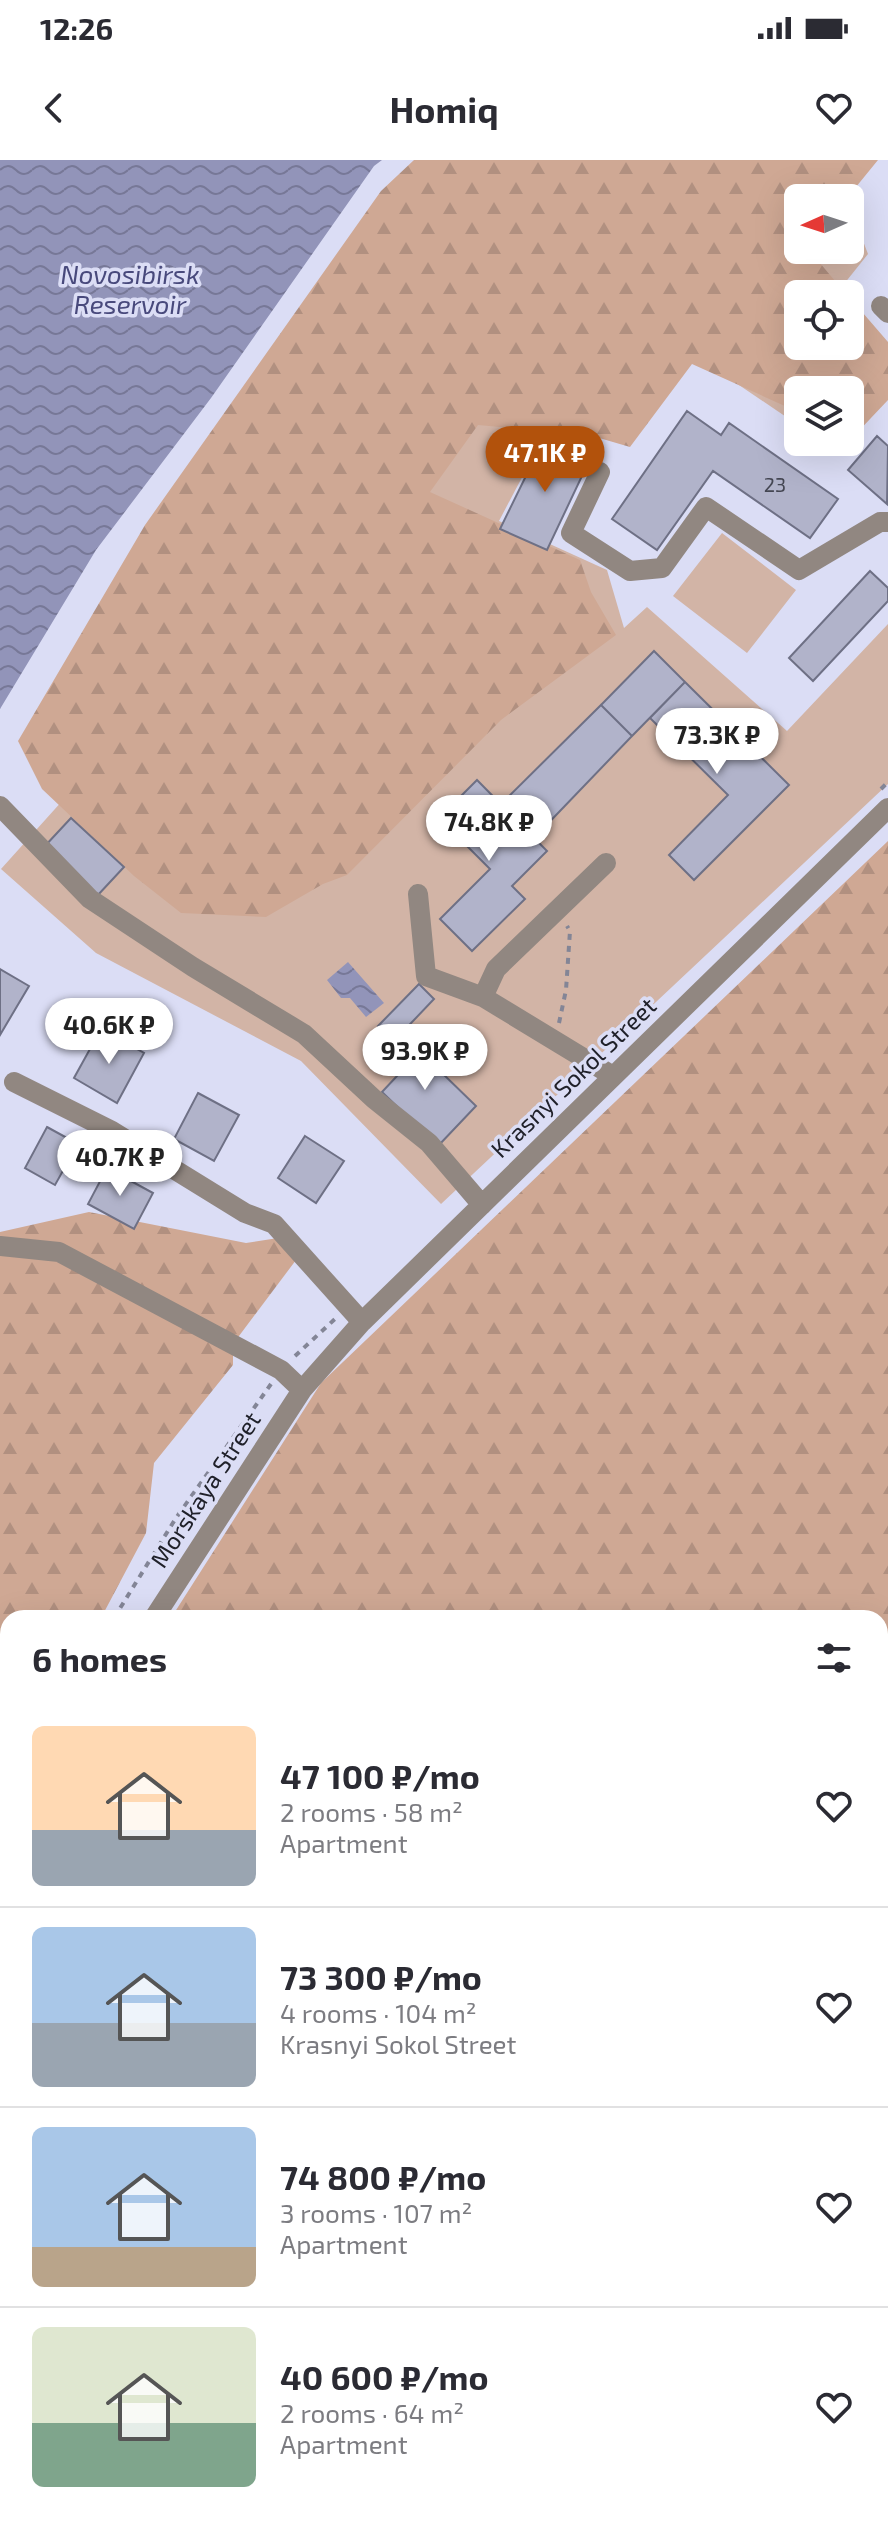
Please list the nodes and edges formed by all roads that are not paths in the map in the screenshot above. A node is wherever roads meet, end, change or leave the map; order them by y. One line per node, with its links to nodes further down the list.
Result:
1 (600, 472): 2 (street)
2 (888, 522)
3 (0, 806): 10 (street)
4 (888, 808): 8 (street, Krasnyi Sokol Street)
5 (606, 863): 7 (street)
6 (418, 894): 7 (street)
7 (483, 997): 8 (street)
8 (613, 1076): 10 (street, Krasnyi Sokol Street)
9 (14, 1082): 12 (street)
10 (482, 1205): 12 (street, Krasnyi Sokol Street)
11 (0, 1246): 13 (street)
12 (362, 1322): 13 (street, Krasnyi Sokol Street)
13 (302, 1390): 14 (street, Morskaya Street)
14 (159, 1610)

